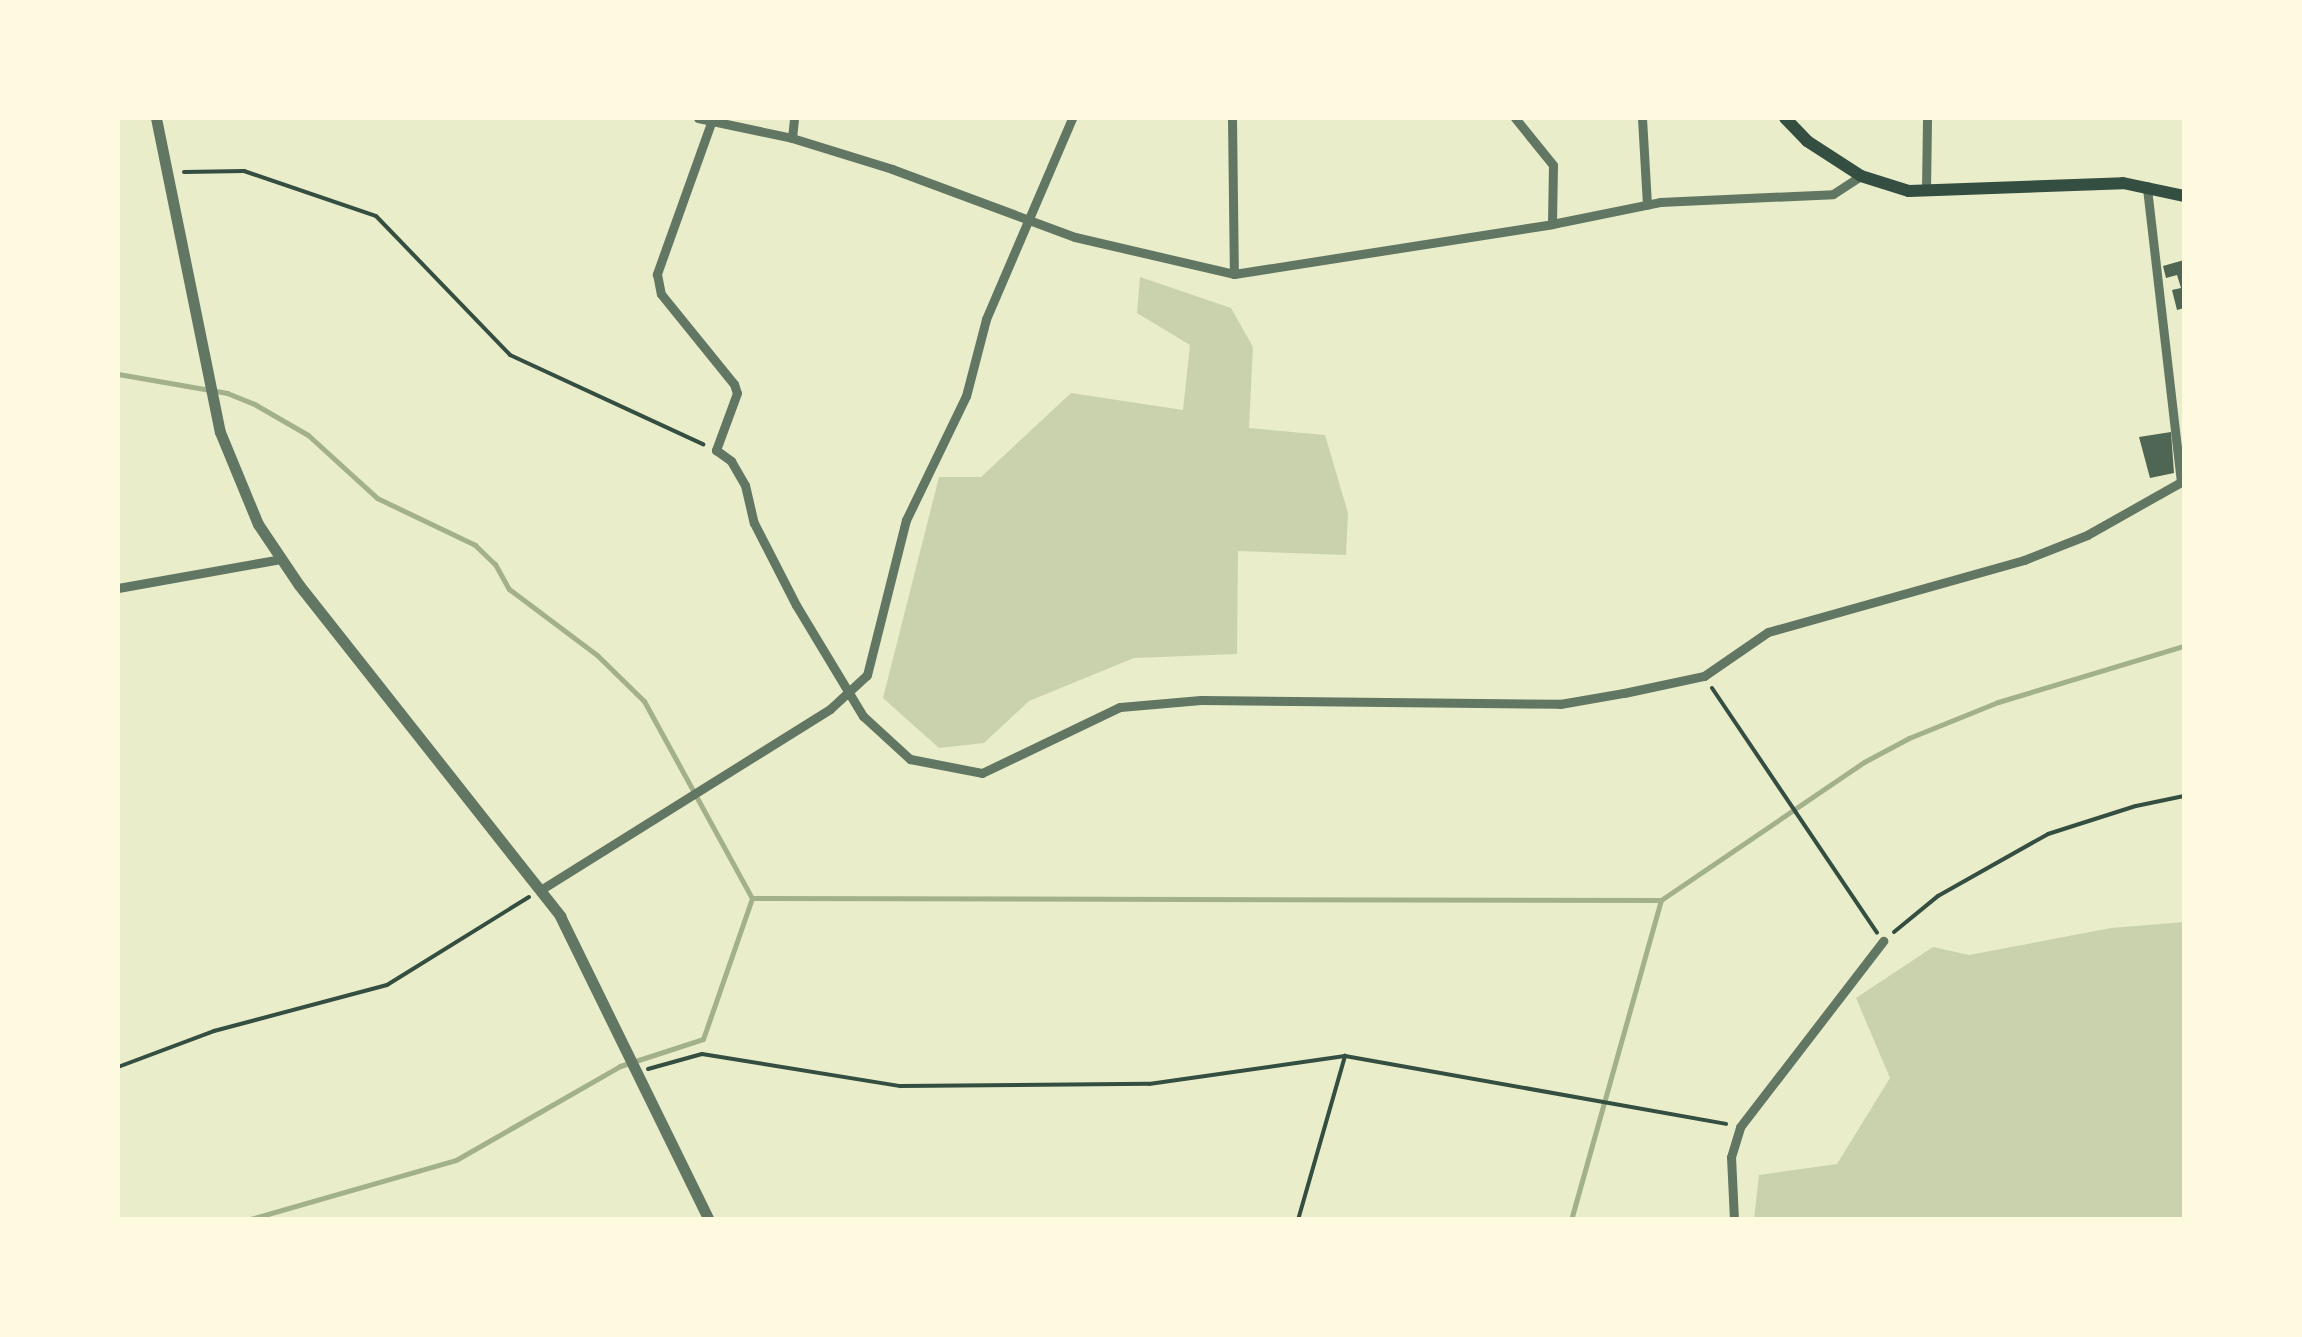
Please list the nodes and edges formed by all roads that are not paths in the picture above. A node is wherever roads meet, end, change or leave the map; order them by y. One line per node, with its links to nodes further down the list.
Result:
1 (156, 118): 20 (street)
2 (698, 118): 10 (street)
3 (794, 118): 11 (street)
4 (1072, 118): 17 (street)
5 (1232, 118): 19 (street)
6 (1516, 118): 18 (street)
7 (1642, 118): 16 (street)
8 (1785, 118): 12 (main road)
9 (1927, 118): 14 (street)
10 (712, 120): 11 (street); 22 (street)
11 (792, 138): 17 (street)
12 (1861, 176): 14 (main road); 16 (street)
13 (2146, 186): 14 (main road); 15 (main road); 22 (street)
14 (1926, 191)
15 (2184, 196)
16 (1646, 204): 18 (street)
17 (1027, 218): 19 (street); 22 (street)
18 (1552, 224): 19 (street)
19 (1234, 274)
20 (280, 559): 21 (street); 23 (street)
21 (118, 588)
22 (848, 697): 23 (street)
23 (542, 890): 25 (street)
24 (1884, 941): 26 (street)
25 (709, 1220)
26 (1734, 1220)

